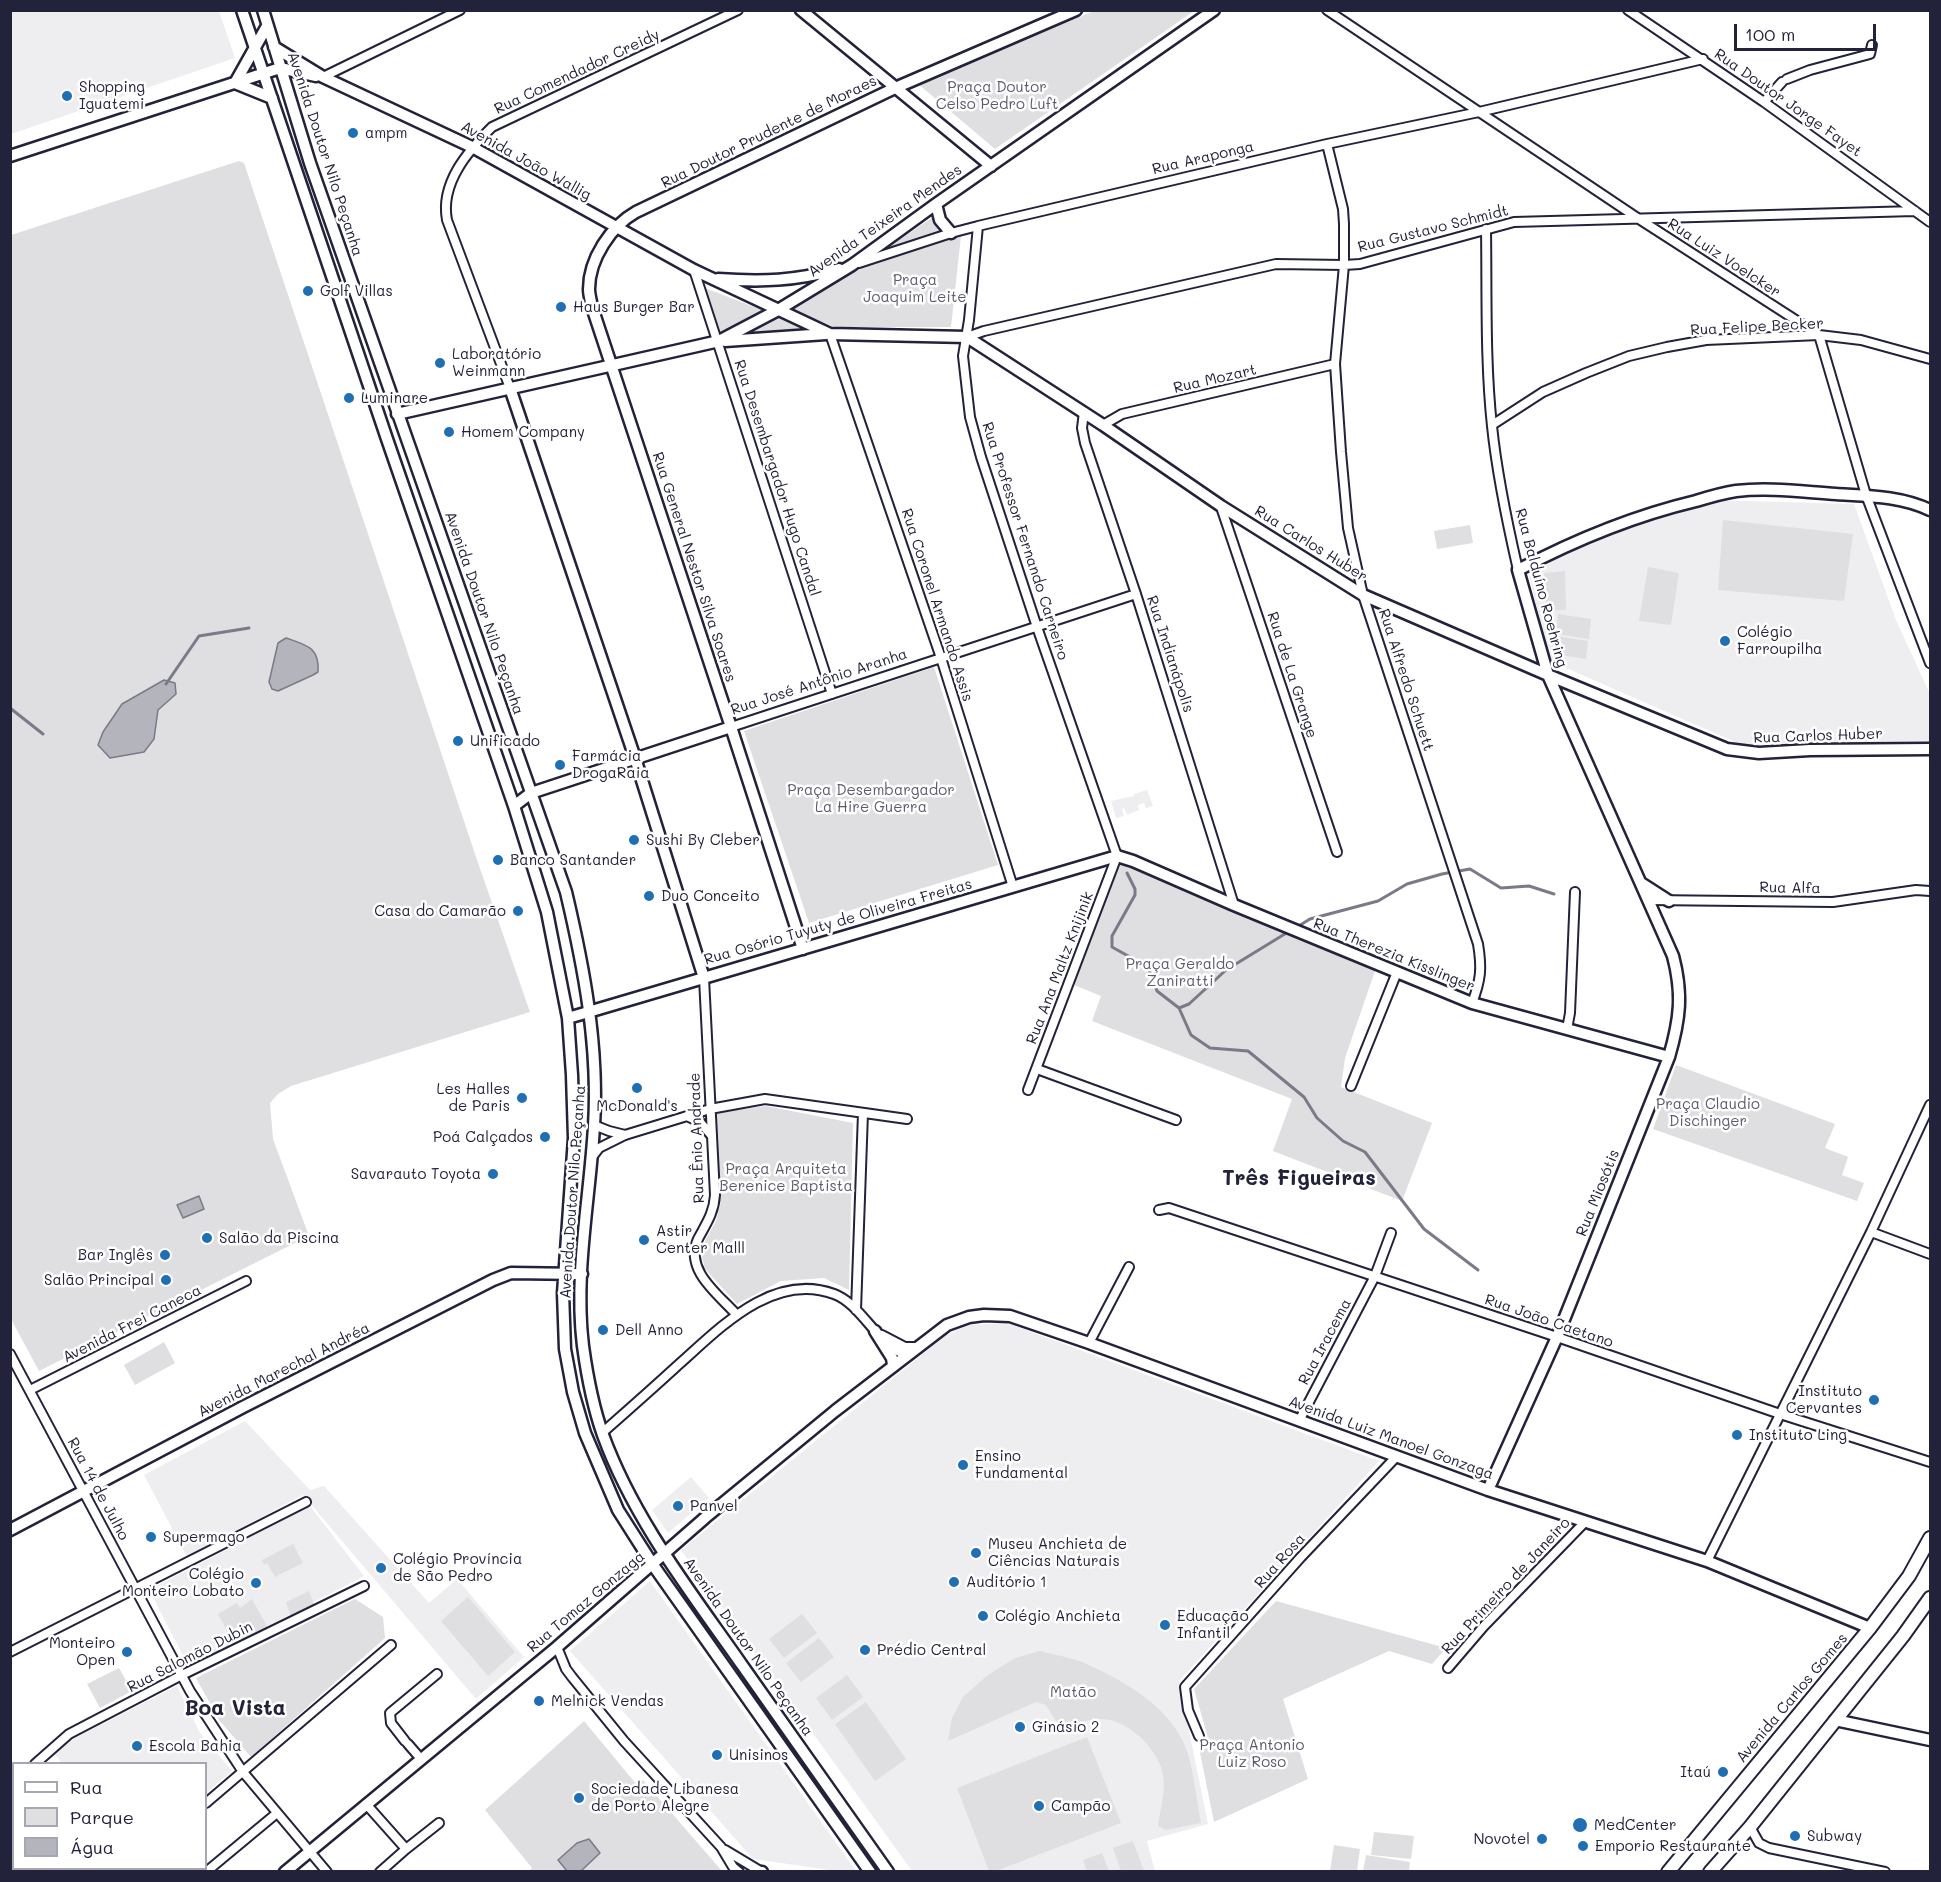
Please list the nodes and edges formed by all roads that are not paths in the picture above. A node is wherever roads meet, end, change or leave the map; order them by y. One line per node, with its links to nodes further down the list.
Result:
1 (242, 10): 13 (street, Avenida Doutor Nilo Peçanha)
2 (263, 10): 10 (street, Avenida Doutor Nilo Peçanha)
3 (460, 10): 18 (street)
4 (738, 10): 26 (street, Rua Comendador Creidy)
5 (801, 10): 21 (street)
6 (1076, 10): 21 (street, Rua Doutor Prudente de Moraes)
7 (1214, 10): 28 (street, Avenida Teixeira Mendes)
8 (1327, 10): 24 (street, Rua Luiz Voelcker)
9 (1628, 10): 14 (street, Rua Doutor Jorge Fayet)
10 (267, 26): 12 (street, Avenida Doutor Nilo Peçanha); 13 (street)
11 (1872, 45): 23 (street)
12 (274, 47): 15 (street, Avenida Doutor Nilo Peçanha); 18 (street, Avenida João Wallig)
13 (255, 48): 16 (street, Avenida Doutor Nilo Peçanha); 20 (street)
14 (1703, 59): 23 (street, Rua Doutor Jorge Fayet); 24 (street, Rua Araponga)
15 (280, 68): 16 (street); 17 (street, Avenida João Wallig); 19 (street, Avenida Doutor Nilo Peçanha)
16 (263, 74): 20 (street); 22 (street, Avenida Doutor Nilo Peçanha)
17 (308, 74): 18 (street, Avenida João Wallig); 19 (street)
18 (323, 77): 26 (street, Avenida João Wallig)
19 (285, 82): 52 (street, Avenida Doutor Nilo Peçanha)
20 (235, 83): 22 (street); 27 (street)
21 (895, 88): 28 (street); 34 (street, Rua Doutor Prudente de Moraes)
22 (272, 98): 50 (street, Avenida Doutor Nilo Peçanha)
23 (1764, 102): 30 (street, Rua Doutor Jorge Fayet)
24 (1479, 112): 25 (street, Rua Araponga); 31 (street, Rua Luiz Voelcker)
25 (1327, 144): 33 (street, Rua Araponga); 38 (street, Rua Alfredo Schuett)
26 (472, 147): 34 (street, Avenida João Wallig); 49 (street, Rua Comendador Creidy)
27 (10, 156)
28 (991, 166): 29 (street, Avenida Teixeira Mendes)
29 (936, 204): 36 (street); 37 (street, Avenida Teixeira Mendes)
30 (1915, 211): 31 (street, Rua Gustavo Schmidt); 32 (street, Rua Doutor Jorge Fayet)
31 (1639, 219): 35 (street, Rua Gustavo Schmidt); 43 (street, Rua Luiz Voelcker)
32 (1930, 222)
33 (978, 226): 36 (street, Rua Araponga); 44 (street, Rua Professor Fernando Carneiro)
34 (614, 227): 39 (street, Avenida João Wallig); 48 (street, Rua Doutor Prudente de Moraes)
35 (1486, 229): 38 (street, Rua Gustavo Schmidt); 54 (street, Rua Balduíno Roehring)
36 (951, 233): 37 (street, Rua Araponga)
37 (852, 266): 40 (street, Rua Araponga); 41 (street, Avenida Teixeira Mendes)
38 (1344, 266): 44 (street, Rua Gustavo Schmidt); 47 (street, Rua Alfredo Schuett)
39 (694, 270): 40 (street, Avenida João Wallig); 45 (street, Rua Desembargador Hugo Candal)
40 (711, 279): 41 (street)
41 (778, 310): 42 (street); 45 (street, Avenida Teixeira Mendes)
42 (830, 334): 44 (street); 45 (street); 62 (street, Rua Coronel Armando Assis)
43 (1819, 335): 46 (street, Rua Felipe Becker); 54 (street, Rua Felipe Becker); 55 (street)
44 (967, 337): 51 (street, Rua Carlos Huber); 61 (street, Rua Professor Fernando Carneiro)
45 (719, 341): 48 (street, Avenida Teixeira Mendes); 65 (street, Rua Desembargador Hugo Candal)
46 (1930, 359)
47 (1335, 364): 53 (street, Rua Mozart); 60 (street, Rua Alfredo Schuett)
48 (612, 365): 49 (street, Avenida Teixeira Mendes); 66 (street, Rua General Nestor Silva Soares)
49 (510, 388): 52 (street, Avenida Teixeira Mendes); 68 (street)
50 (373, 395): 52 (street); 70 (street, Avenida Doutor Nilo Peçanha)
51 (1084, 412): 53 (street, Rua Carlos Huber); 59 (street, Rua Indianápolis)
52 (397, 414): 69 (street, Avenida Doutor Nilo Peçanha)
53 (1103, 425): 56 (street, Rua Carlos Huber)
54 (1492, 425): 58 (street, Rua Balduíno Roehring)
55 (1866, 495): 57 (street); 58 (street); 63 (street)
56 (1221, 506): 60 (street, Rua Carlos Huber); 71 (street, Rua de La Grange)
57 (1930, 510)
58 (1518, 570): 64 (street, Rua Balduíno Roehring)
59 (1137, 594): 61 (street, Rua José Antônio Aranha); 79 (street, Rua Indianápolis)
60 (1363, 595): 64 (street, Rua Carlos Huber); 83 (street, Rua Alfredo Schuett)
61 (1037, 627): 62 (street, Rua José Antônio Aranha); 72 (street, Rua Professor Fernando Carneiro)
62 (941, 658): 65 (street, Rua José Antônio Aranha); 74 (street, Rua Coronel Armando Assis)
63 (1930, 663)
64 (1548, 675): 67 (street, Rua Carlos Huber); 73 (street, Rua Balduíno Roehring)
65 (832, 694): 66 (street, Rua José Antônio Aranha)
66 (731, 727): 68 (street, Rua José Antônio Aranha); 80 (street, Rua General Nestor Silva Soares)
67 (1930, 748)
68 (635, 758): 69 (street, Rua José Antônio Aranha); 82 (street)
69 (531, 793): 70 (street, Rua José Antônio Aranha); 84 (street, Avenida Doutor Nilo Peçanha)
70 (514, 806): 85 (street, Avenida Doutor Nilo Peçanha)
71 (1337, 852)
72 (1117, 856): 74 (street, Rua Osório Tuyuty de Oliveira Freitas); 79 (street, Rua Therezia Kisslinger); 88 (street, Rua Ana Maltz Knijinik)
73 (1641, 883): 77 (street, Rua Balduíno Roehring); 78 (street)
74 (1012, 887): 80 (street, Rua Osório Tuyuty de Oliveira Freitas)
75 (1930, 891): 78 (street, Rua Alfa)
76 (1575, 892): 86 (street)
77 (1648, 900): 78 (street, Rua Alfa); 87 (street, Rua Miosótis)
78 (1669, 901)
79 (1234, 905): 81 (street, Rua Therezia Kisslinger)
80 (802, 949): 82 (street, Rua Osório Tuyuty de Oliveira Freitas)
81 (1397, 972): 83 (street, Rua Therezia Kisslinger); 89 (street)
82 (704, 978): 84 (street, Rua Osório Tuyuty de Oliveira Freitas); 92 (street, Rua Ênio Andrade)
83 (1472, 1003): 86 (street, Rua Therezia Kisslinger)
84 (589, 1012): 85 (street, Rua Osório Tuyuty de Oliveira Freitas); 97 (street, Avenida Doutor Nilo Peçanha)
85 (568, 1018): 106 (street, Avenida Doutor Nilo Peçanha)
86 (1567, 1029): 87 (street, Rua Therezia Kisslinger)
87 (1669, 1057): 113 (street, Rua Miosótis)
88 (1037, 1069): 90 (street, Rua Ana Maltz Knijinik); 96 (street)
89 (1351, 1086)
90 (1028, 1090)
91 (1930, 1105): 102 (street)
92 (710, 1109): 93 (street); 94 (street); 99 (street, Rua Ênio Andrade)
93 (863, 1113): 95 (street); 110 (street)
94 (687, 1116): 98 (street); 99 (street)
95 (907, 1119)
96 (1176, 1119)
97 (594, 1125): 98 (street); 100 (street, Avenida Doutor Nilo Peçanha)
98 (625, 1135): 100 (street)
99 (712, 1137): 111 (street, Rua Ênio Andrade)
100 (591, 1158): 107 (street, Avenida Doutor Nilo Peçanha)
101 (1159, 1210): 108 (street, Rua João Caetano)
102 (1871, 1232): 104 (street); 120 (street)
103 (1391, 1233): 108 (street, Rua Iracema)
104 (1930, 1254)
105 (1129, 1267): 114 (street)
106 (564, 1274): 107 (street, Avenida Marechal Andréa); 126 (street, Avenida Marechal Andréa); 133 (street, Avenida Doutor Nilo Peçanha)
107 (582, 1274): 122 (street, Avenida Doutor Nilo Peçanha)
108 (1375, 1276): 113 (street, Rua João Caetano); 121 (street, Rua Iracema)
109 (246, 1281): 119 (street, Avenida Frei Caneca)
110 (856, 1310): 111 (street); 112 (street)
111 (736, 1314): 122 (street)
112 (876, 1331): 115 (street); 117 (street); 118 (street)
113 (1557, 1337): 120 (street, Rua João Caetano); 125 (street, Rua Miosótis)
114 (1089, 1343): 115 (street, Avenida Luiz Manoel Gonzaga); 121 (street, Avenida Luiz Manoel Gonzaga)
115 (918, 1347): 117 (street, Avenida Luiz Manoel Gonzaga)
116 (10, 1354): 119 (street, Rua 14 de Julho)
117 (906, 1355): 118 (street, Rua Tomaz Gonzaga)
118 (893, 1365): 131 (street, Rua Tomaz Gonzaga)
119 (30, 1390): 126 (street, Rua 14 de Julho)
120 (1780, 1414): 124 (street, Rua João Caetano); 132 (street)
121 (1299, 1421): 123 (street, Avenida Luiz Manoel Gonzaga)
122 (602, 1433): 131 (street, Avenida Doutor Nilo Peçanha)
123 (1397, 1456): 125 (street, Avenida Luiz Manoel Gonzaga); 145 (street, Rua Rosa)
124 (1930, 1462)
125 (1488, 1490): 128 (street, Avenida Luiz Manoel Gonzaga)
126 (83, 1492): 129 (street, Avenida Marechal Andréa); 135 (street, Rua 14 de Julho)
127 (306, 1502): 135 (street)
128 (1584, 1523): 132 (street, Avenida Luiz Manoel Gonzaga); 141 (street, Rua Primeiro de Janeiro)
129 (10, 1530)
130 (1930, 1538): 137 (main road, Avenida Carlos Gomes)
131 (665, 1555): 133 (street, Rua Tomaz Gonzaga); 158 (street, Avenida Doutor Nilo Peçanha)
132 (1707, 1561): 137 (street, Avenida Luiz Manoel Gonzaga)
133 (653, 1565): 139 (street, Rua Tomaz Gonzaga); 165 (street, Avenida Doutor Nilo Peçanha)
134 (364, 1586): 143 (street, Rua Salomão Dubin)
135 (136, 1589): 140 (street); 143 (street, Rua 14 de Julho)
136 (1930, 1598): 144 (main road)
137 (1870, 1628): 168 (main road, Avenida Carlos Gomes)
138 (392, 1646): 149 (street)
139 (557, 1647): 147 (street, Rua Tomaz Gonzaga); 155 (street)
140 (10, 1652)
141 (1448, 1668)
142 (437, 1674): 147 (street)
143 (182, 1676): 148 (street, Rua Salomão Dubin); 149 (street, Rua 14 de Julho)
144 (1835, 1720): 146 (street); 154 (main road)
145 (1199, 1736)
146 (1930, 1740)
147 (421, 1759): 151 (street, Rua Tomaz Gonzaga)
148 (37, 1762)
149 (243, 1772): 150 (street); 152 (street, Rua 14 de Julho)
150 (207, 1802)
151 (366, 1804): 156 (street); 157 (street, Rua Tomaz Gonzaga)
152 (277, 1813): 157 (street, Rua 14 de Julho); 160 (street)
153 (439, 1823): 156 (street)
154 (1750, 1827): 169 (main road); 170 (street)
155 (721, 1847): 159 (street); 164 (street)
156 (406, 1849): 163 (street)
157 (309, 1851): 161 (street, Rua Tomaz Gonzaga); 162 (street, Rua 14 de Julho)
158 (880, 1859): 166 (street); 167 (street, Avenida Doutor Nilo Peçanha)
159 (761, 1871)
160 (206, 1872)
161 (285, 1872)
162 (327, 1872)
163 (380, 1872)
164 (739, 1872)
165 (870, 1872)
166 (881, 1872)
167 (888, 1872)
168 (1668, 1872)
169 (1710, 1872)
170 (1885, 1872)

